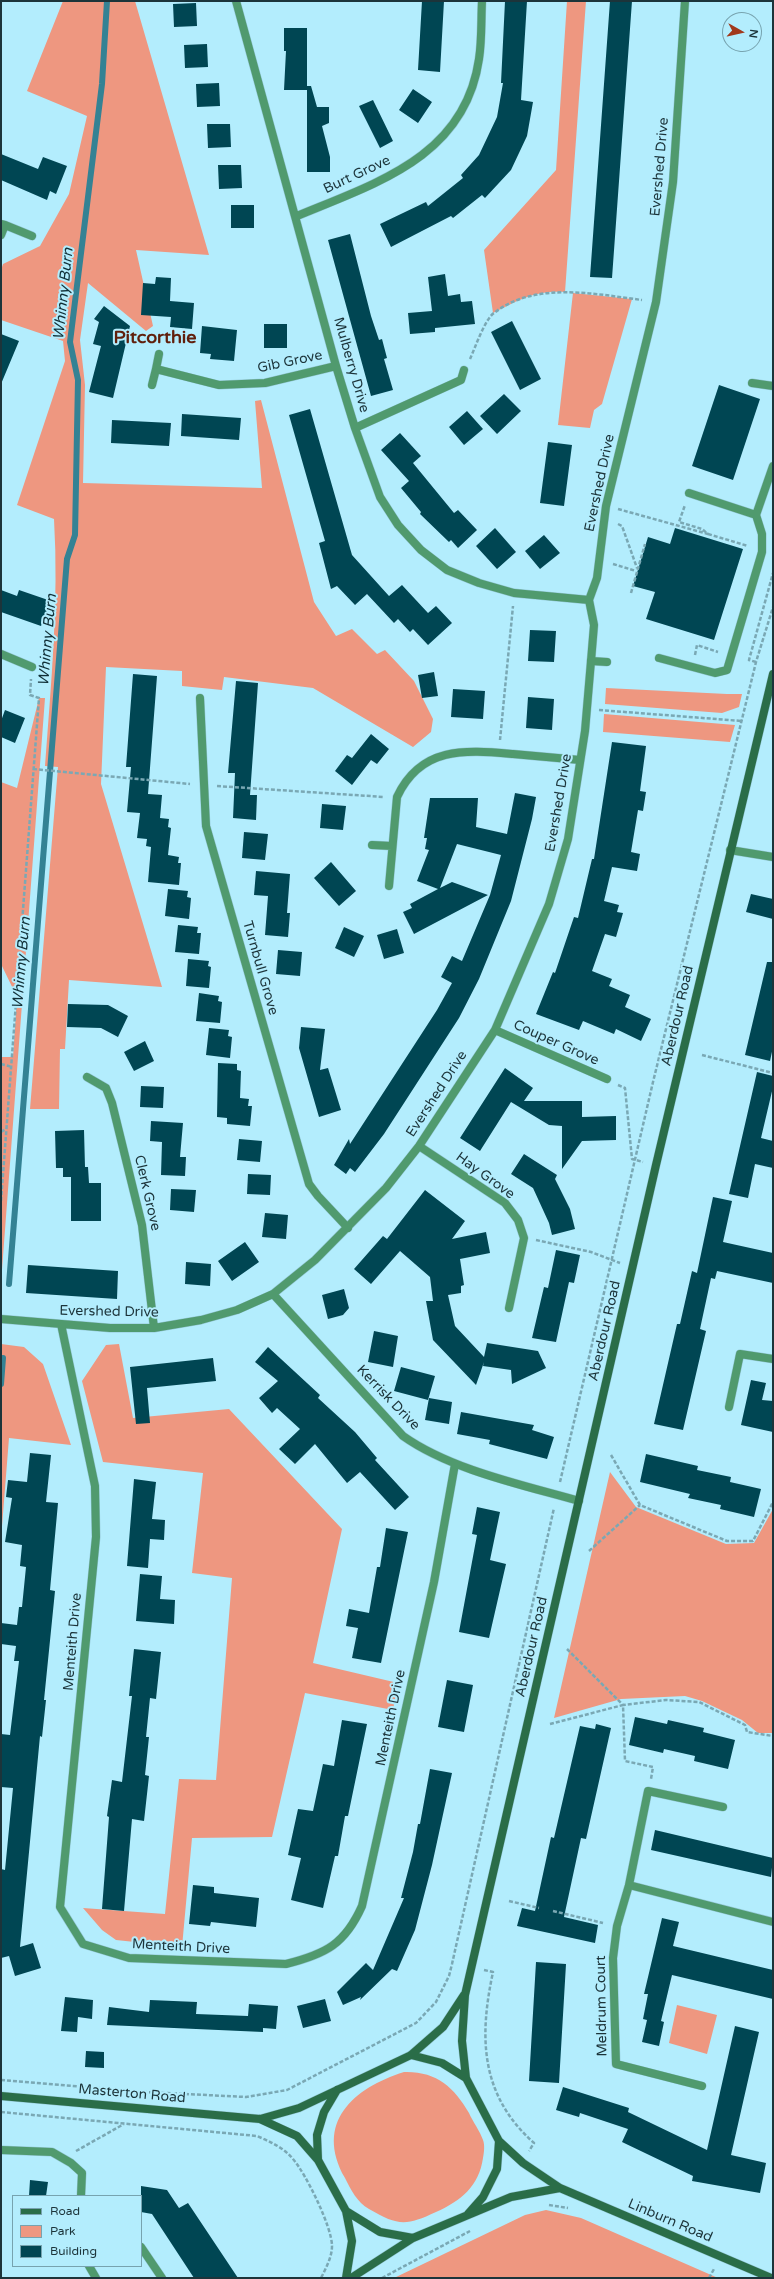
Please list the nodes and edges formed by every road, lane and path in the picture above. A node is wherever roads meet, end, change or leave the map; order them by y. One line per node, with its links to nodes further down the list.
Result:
1 (236, 1): 4 (street, Mulberry Drive)
2 (482, 1): 4 (street, Burt Grove)
3 (685, 1): 8 (street, Evershed Drive)
4 (297, 216): 10 (street, Mulberry Drive)
5 (3, 224): 6 (street); 7 (street)
6 (1, 235)
7 (32, 236)
8 (656, 302): 12 (path); 19 (street, Evershed Drive)
9 (159, 354): 11 (street)
10 (336, 366): 11 (street, Gib Grove); 16 (street, Mulberry Drive)
11 (156, 369): 14 (street)
12 (464, 370): 16 (street)
13 (752, 383): 15 (street)
14 (152, 384)
15 (773, 386)
16 (355, 428): 29 (street, Mulberry Drive)
17 (773, 466): 20 (street)
18 (689, 493): 20 (street); 22 (path)
19 (606, 506): 21 (street, Evershed Drive); 22 (path)
20 (756, 515): 40 (street)
21 (604, 519): 25 (street, Evershed Drive); 26 (path)
22 (708, 534): 24 (path)
23 (645, 544): 26 (path)
24 (752, 548)
25 (600, 560): 27 (path); 31 (street, Evershed Drive)
26 (638, 567): 27 (path)
27 (636, 572): 30 (path)
28 (773, 573): 38 (path)
29 (514, 593): 31 (street, Mulberry Drive); 45 (path)
30 (631, 593)
31 (589, 600): 36 (street, Evershed Drive)
32 (773, 607): 38 (path)
33 (722, 645): 40 (path)
34 (1, 654): 39 (street)
35 (659, 658): 40 (street)
36 (591, 661): 37 (street); 43 (street, Evershed Drive)
37 (606, 662)
38 (756, 662): 44 (path)
39 (32, 667): 47 (path)
40 (691, 667)
41 (773, 674): 53 (main road, Aberdour Road)
42 (200, 698): 48 (street, Turnbull Grove)
43 (587, 709): 44 (path); 46 (street, Evershed Drive)
44 (742, 721): 66 (path)
45 (498, 753): 46 (street); 50 (street)
46 (580, 760): 56 (street, Evershed Drive)
47 (33, 769): 48 (path); 59 (path)
48 (204, 786): 69 (street, Turnbull Grove)
49 (226, 787): 50 (path)
50 (397, 797): 52 (street)
51 (372, 845): 52 (street)
52 (392, 846): 55 (street)
53 (730, 850): 54 (street); 67 (main road, Aberdour Road)
54 (773, 857)
55 (389, 886)
56 (495, 1030): 62 (street, Couper Grove); 65 (street, Evershed Drive)
57 (702, 1055): 60 (path)
58 (1, 1064): 59 (path)
59 (12, 1067): 63 (path)
60 (773, 1073)
61 (87, 1077): 77 (street, Clerk Grove)
62 (607, 1079): 66 (path)
63 (7, 1129): 64 (path); 68 (path)
64 (1, 1132)
65 (419, 1146): 69 (street, Evershed Drive); 70 (street, Hay Grove)
66 (635, 1159): 67 (path); 71 (path)
67 (656, 1165): 72 (main road, Aberdour Road)
68 (1, 1202)
69 (348, 1228): 73 (street, Evershed Drive)
70 (524, 1238): 71 (path); 74 (street)
71 (611, 1259): 72 (path); 82 (path)
72 (633, 1268): 83 (main road, Aberdour Road)
73 (273, 1294): 77 (street, Evershed Drive); 81 (street, Kerrisk Drive)
74 (509, 1308)
75 (1, 1319): 76 (street, Evershed Drive)
76 (61, 1324): 77 (street, Evershed Drive); 81 (street, Menteith Drive)
77 (154, 1328)
78 (773, 1359): 79 (street)
79 (728, 1407)
80 (611, 1455): 85 (path)
81 (455, 1464): 82 (street, Kerrisk Drive)
82 (557, 1494): 83 (street, Kerrisk Drive); 106 (path)
83 (579, 1501): 100 (main road, Aberdour Road)
84 (773, 1502): 85 (path)
85 (640, 1505): 86 (path)
86 (589, 1551)
87 (567, 1649): 88 (path)
88 (623, 1705): 89 (path); 90 (path); 91 (path)
89 (550, 1724)
90 (773, 1736)
91 (648, 1791): 92 (street); 93 (street, Meldrum Court)
92 (723, 1807)
93 (629, 1885): 97 (street); 98 (street, Meldrum Court)
94 (509, 1901): 95 (path)
95 (539, 1908)
96 (553, 1911): 98 (path)
97 (773, 1922)
98 (618, 1926): 104 (street, Meldrum Court)
99 (493, 1972): 113 (path)
100 (465, 1995): 101 (main road, Aberdour Road); 102 (main road, Aberdour Road)
101 (411, 2055): 102 (main road); 105 (main road, Aberdour Road)
102 (466, 2078): 112 (main road)
103 (1, 2080): 106 (path)
104 (702, 2086)
105 (338, 2088): 110 (main road, Masterton Road); 116 (main road)
106 (146, 2092): 108 (path)
107 (1, 2096): 108 (main road, Masterton Road)
108 (145, 2109): 110 (main road, Masterton Road)
109 (1, 2112): 111 (path)
110 (260, 2118): 116 (main road, Masterton Road)
111 (124, 2124): 115 (path); 132 (path)
112 (499, 2141): 117 (main road, Linburn Road); 122 (main road)
113 (534, 2143)
114 (1, 2150): 115 (street)
115 (63, 2158): 118 (street)
116 (318, 2160): 121 (main road)
117 (560, 2188): 122 (main road); 137 (main road, Linburn Road)
118 (81, 2195)
119 (543, 2204): 120 (path)
120 (570, 2208)
121 (346, 2211): 124 (main road); 133 (main road)
122 (466, 2216): 124 (main road)
123 (471, 2230): 135 (path)
124 (413, 2238): 134 (main road)
125 (142, 2249): 131 (street)
126 (706, 2266): 128 (path)
127 (90, 2267): 130 (street)
128 (714, 2269): 129 (path); 136 (path)
129 (721, 2272)
130 (96, 2278)
131 (162, 2278)
132 (321, 2278)
133 (346, 2278)
134 (351, 2278)
135 (382, 2278)
136 (709, 2278)
137 (770, 2278)

